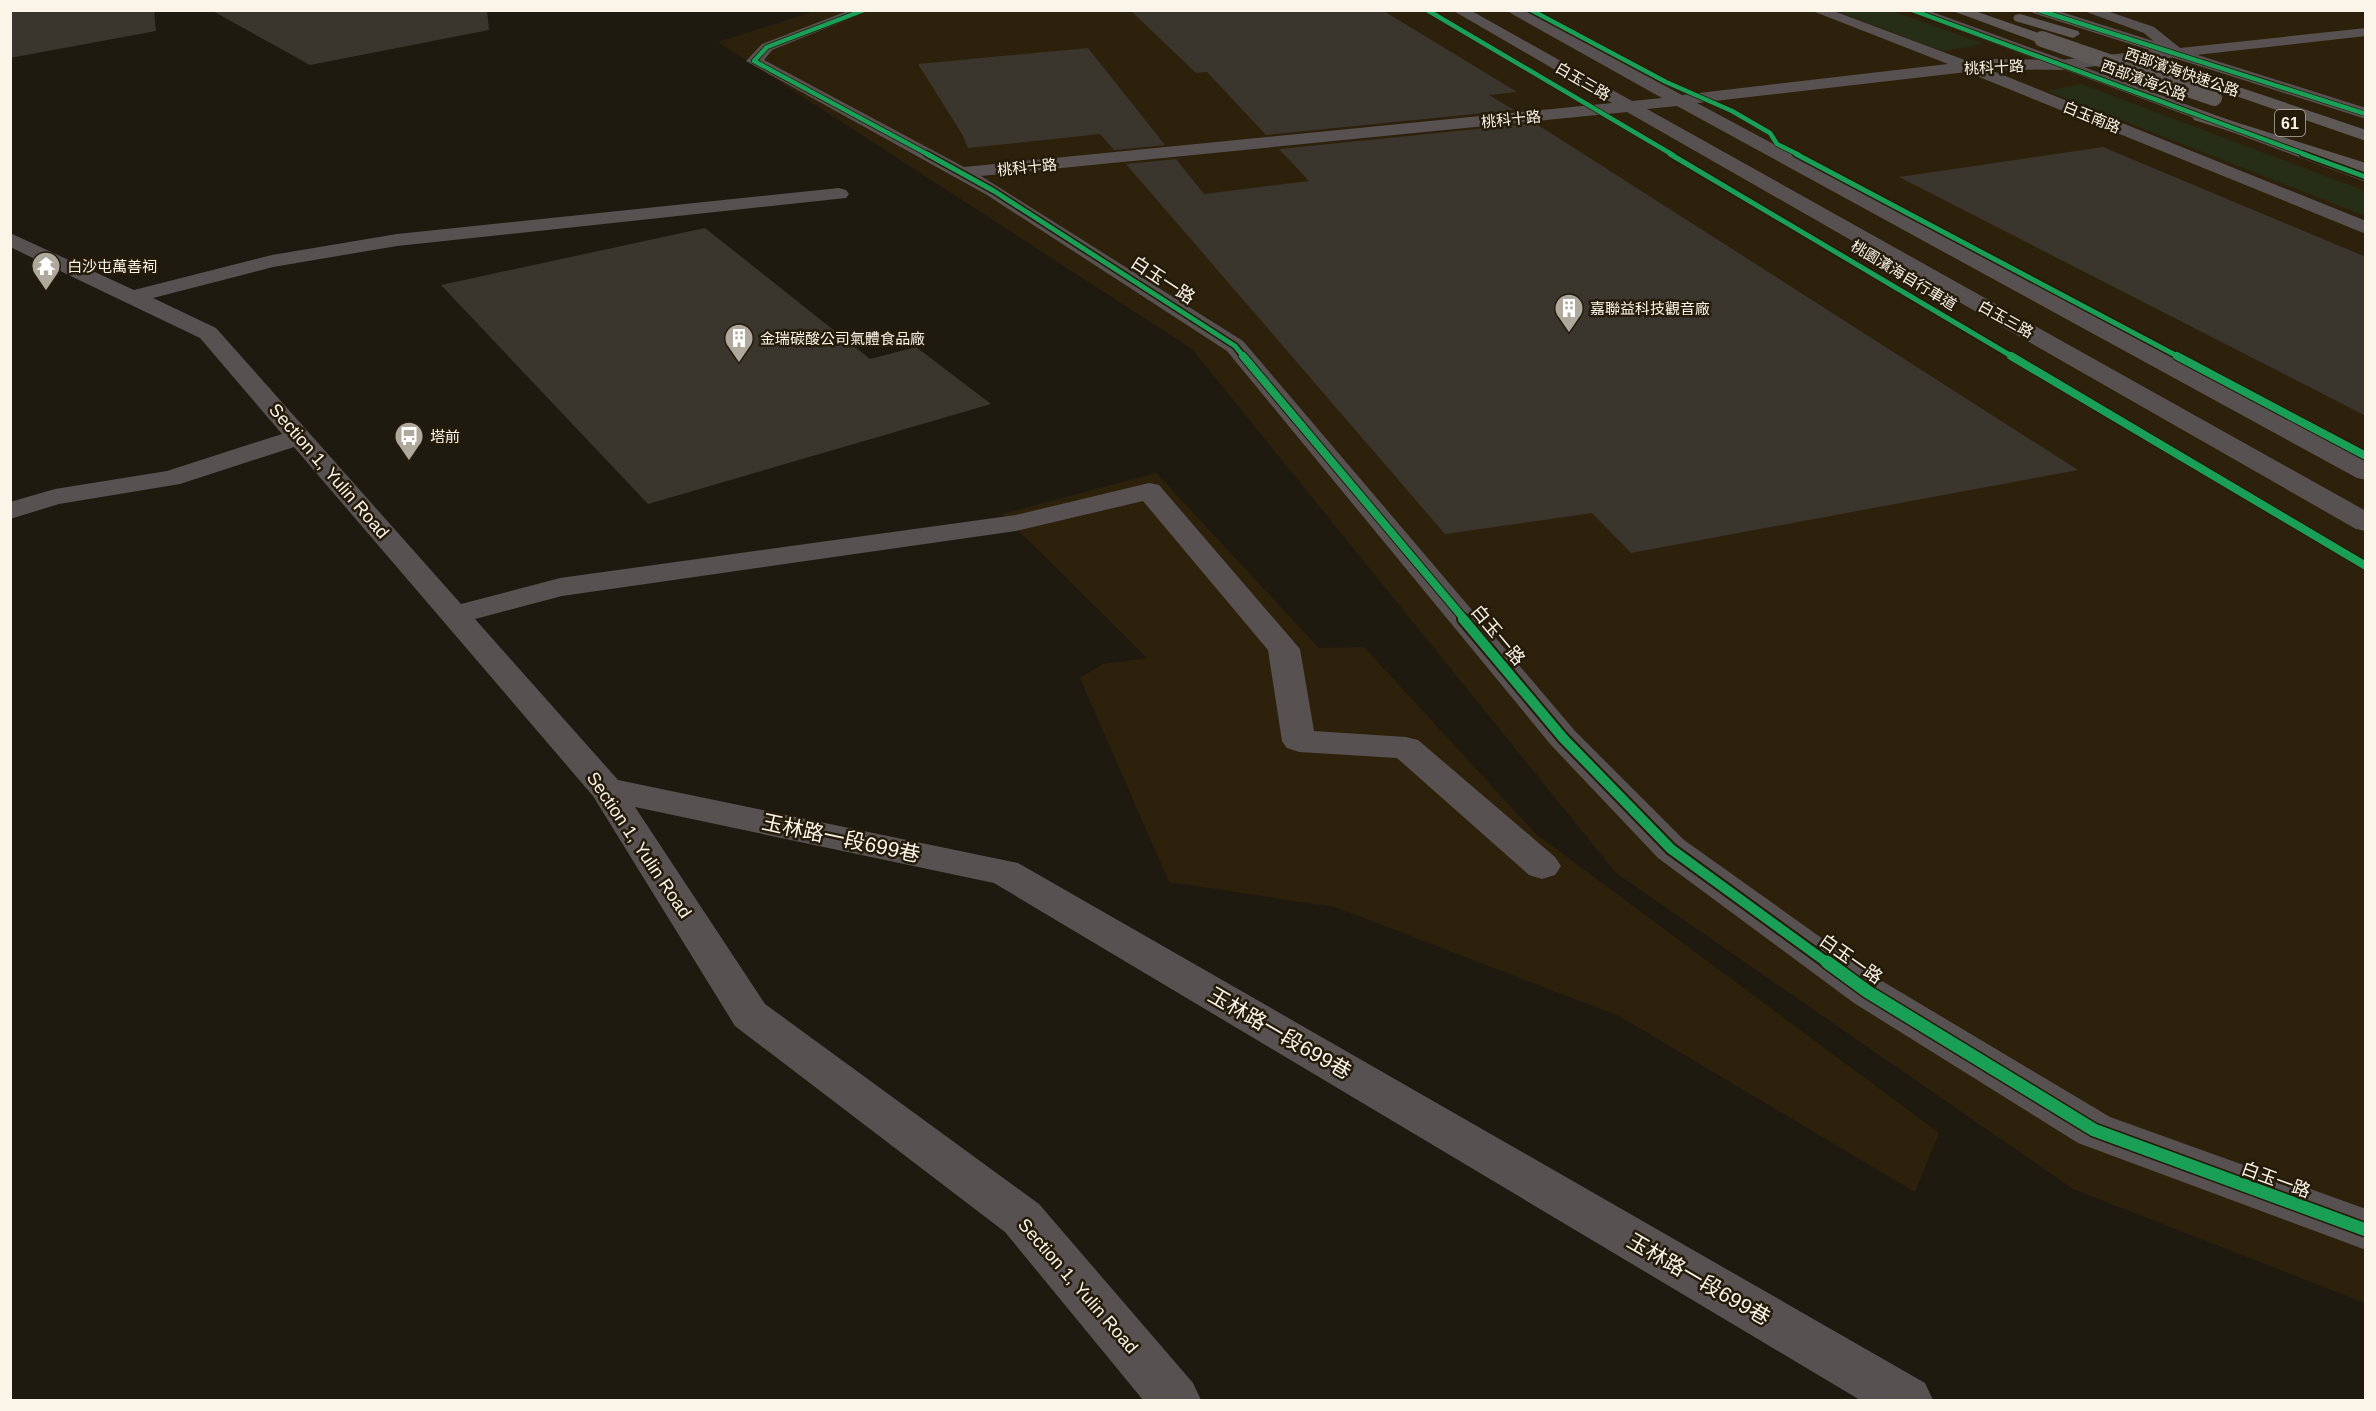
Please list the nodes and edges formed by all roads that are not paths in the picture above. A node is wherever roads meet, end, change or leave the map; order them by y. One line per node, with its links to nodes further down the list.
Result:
1 (864, 10): 27 (street, 白玉一路)
2 (1459, 10): 17 (street, 白玉三路)
3 (1512, 10): 16 (street, 白玉三路)
4 (1816, 10): 13 (street, 白玉南路)
5 (1912, 10): 12 (street, 西部濱海公路 / 61)
6 (1957, 10): 24 (highway, 西部濱海快速公路 / 61, bridge)
7 (1997, 10): 23 (highway, 西部濱海快速公路 / 61)
8 (2038, 10): 11 (street, 西部濱海公路 / 61)
9 (2088, 10): 11 (street)
10 (2366, 32): 11 (street, 桃科十路)
11 (2176, 52): 12 (street, 桃科十路); 20 (street, 西部濱海公路 / 61)
12 (2061, 65): 13 (street, 桃科十路); 14 (street, 桃科十路); 21 (street, 西部濱海公路 / 61)
13 (1969, 67): 14 (street, 白玉南路); 16 (street, 桃科十路)
14 (2006, 82): 15 (street, 桃科十路); 30 (street, 白玉南路)
15 (1972, 87)
16 (1680, 100): 17 (street, 桃科十路); 19 (street, 白玉三路)
17 (1628, 106): 22 (street, 白玉三路); 27 (street, 桃科十路)
18 (1766, 108): 19 (street, 桃科十路)
19 (1704, 114): 22 (street, 桃科十路); 34 (street, 白玉三路)
20 (2366, 114)
21 (2200, 116): 26 (highway); 28 (street, 西部濱海公路 / 61)
22 (1651, 119): 25 (street, 桃科十路); 36 (street, 白玉三路)
23 (2366, 136)
24 (2366, 149)
25 (1333, 154)
26 (2366, 170)
27 (960, 173): 40 (street, 白玉一路)
28 (2366, 177)
29 (838, 194): 32 (street)
30 (2366, 228)
31 (10, 238): 32 (street, Section 1, Yulin Road)
32 (132, 297): 33 (street, Section 1, Yulin Road)
33 (299, 437): 35 (street); 37 (street, Section 1, Yulin Road)
34 (2366, 472)
35 (10, 511)
36 (2366, 523)
37 (455, 615): 38 (street, Section 1, Yulin Road); 39 (street)
38 (606, 789): 41 (street, Section 1, Yulin Road); 42 (street, 玉林路一段699巷)
39 (1542, 866)
40 (2366, 1230)
41 (1175, 1401)
42 (1907, 1401)

